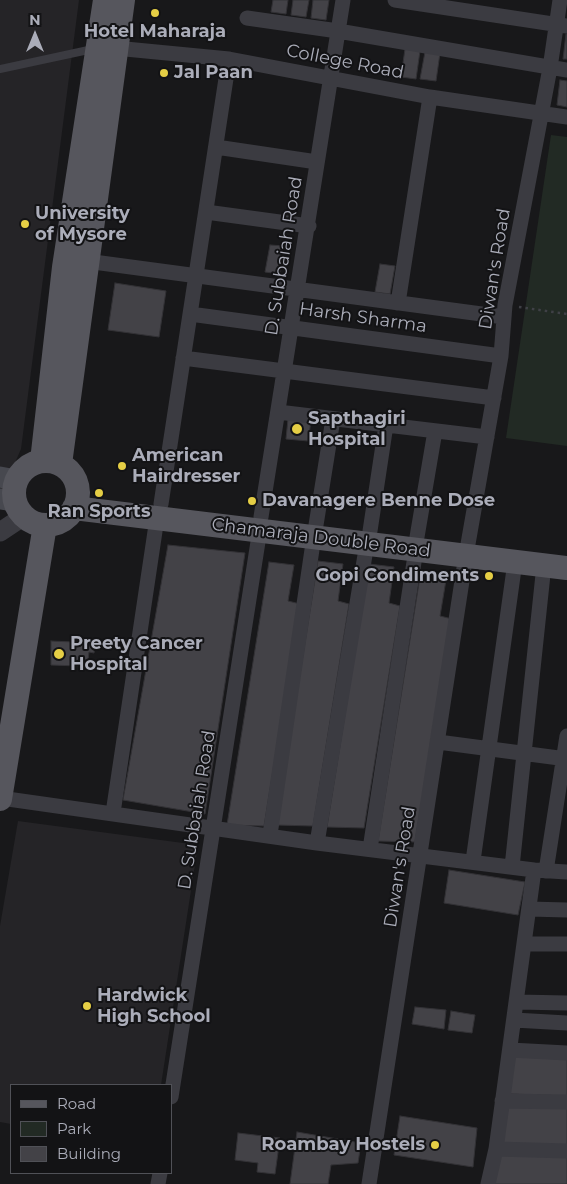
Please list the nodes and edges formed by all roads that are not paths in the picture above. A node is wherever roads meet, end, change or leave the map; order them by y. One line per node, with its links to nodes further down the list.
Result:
1 (104, 0): 9 (main road)
2 (122, 0): 9 (main road)
3 (343, 0): 8 (street, D. Subbaiah Road)
4 (395, 0): 7 (street)
5 (560, 0): 7 (street, Diwan's Road)
6 (247, 18): 8 (street)
7 (561, 25): 11 (street, Diwan's Road)
8 (338, 31): 11 (street); 14 (street, D. Subbaiah Road)
9 (106, 48): 10 (street, College Road); 12 (lane); 22 (main road); 38 (main road)
10 (229, 59): 14 (street, College Road); 18 (street)
11 (550, 68): 13 (street); 16 (street, Diwan's Road)
12 (0, 69)
13 (567, 70)
14 (330, 79): 15 (street, College Road); 19 (street, D. Subbaiah Road)
15 (430, 97): 16 (street, College Road); 25 (street)
16 (542, 113): 17 (street, College Road); 26 (street, Diwan's Road)
17 (567, 117)
18 (216, 147): 19 (street); 20 (street)
19 (317, 162): 21 (street, D. Subbaiah Road)
20 (206, 212): 21 (street); 23 (street)
21 (309, 226): 24 (street, D. Subbaiah Road)
22 (86, 261): 23 (street); 38 (main road)
23 (196, 276): 24 (street); 27 (street)
24 (296, 289): 25 (street); 28 (street, D. Subbaiah Road)
25 (398, 302): 26 (street)
26 (504, 311): 29 (street, Diwan's Road)
27 (190, 314): 28 (street, Harsh Sharma); 30 (street)
28 (291, 328): 29 (street, Harsh Sharma); 31 (street, D. Subbaiah Road)
29 (501, 356): 32 (street, Diwan's Road)
30 (183, 358): 31 (street); 41 (street)
31 (285, 371): 32 (street); 33 (street, D. Subbaiah Road)
32 (494, 398): 37 (street, Diwan's Road)
33 (278, 412): 34 (street); 42 (street, D. Subbaiah Road)
34 (333, 418): 35 (street); 43 (street)
35 (386, 425): 36 (street); 45 (street)
36 (435, 431): 37 (street); 46 (street)
37 (487, 438): 47 (street, Diwan's Road)
38 (51, 462): 39 (main road); 40 (main road)
39 (17, 500): 40 (main road); 44 (street); 56 (main road)
40 (76, 501): 41 (main road, Chamaraja Double Road)
41 (159, 511): 42 (main road, Chamaraja Double Road); 57 (street)
42 (260, 523): 43 (main road, Chamaraja Double Road); 58 (street, D. Subbaiah Road)
43 (315, 530): 45 (main road, Chamaraja Double Road); 59 (street)
44 (0, 532)
45 (368, 537): 46 (main road, Chamaraja Double Road); 60 (street)
46 (417, 543): 47 (main road, Chamaraja Double Road); 61 (street)
47 (467, 550): 48 (main road, Chamaraja Double Road); 49 (main road, Chamaraja Double Road); 52 (street, Diwan's Road)
48 (567, 557)
49 (515, 562): 50 (main road, Chamaraja Double Road); 53 (street)
50 (556, 567): 54 (street)
51 (567, 736): 55 (street)
52 (438, 742): 53 (street); 62 (street, Diwan's Road)
53 (488, 748): 54 (street); 63 (street)
54 (525, 753): 55 (street); 64 (street)
55 (565, 759): 65 (street)
56 (0, 798): 57 (street)
57 (113, 813): 58 (street)
58 (213, 828): 59 (street); 77 (street, D. Subbaiah Road)
59 (270, 836): 60 (street)
60 (317, 843): 61 (street)
61 (370, 849): 62 (street)
62 (421, 854): 63 (street); 82 (street, Diwan's Road)
63 (473, 861): 64 (street)
64 (512, 867): 65 (street)
65 (540, 870): 66 (street); 67 (street)
66 (567, 872)
67 (529, 909): 68 (street); 69 (street)
68 (567, 910)
69 (524, 944): 70 (street); 71 (street)
70 (567, 944)
71 (517, 1002): 72 (street); 73 (street)
72 (567, 1003)
73 (514, 1020): 74 (street); 75 (street)
74 (567, 1023)
75 (510, 1050): 76 (street); 78 (street)
76 (567, 1053)
77 (172, 1091)
78 (502, 1101): 79 (street); 80 (street)
79 (567, 1102)
80 (496, 1149): 81 (street); 83 (street)
81 (567, 1151)
82 (369, 1184)
83 (488, 1184)

